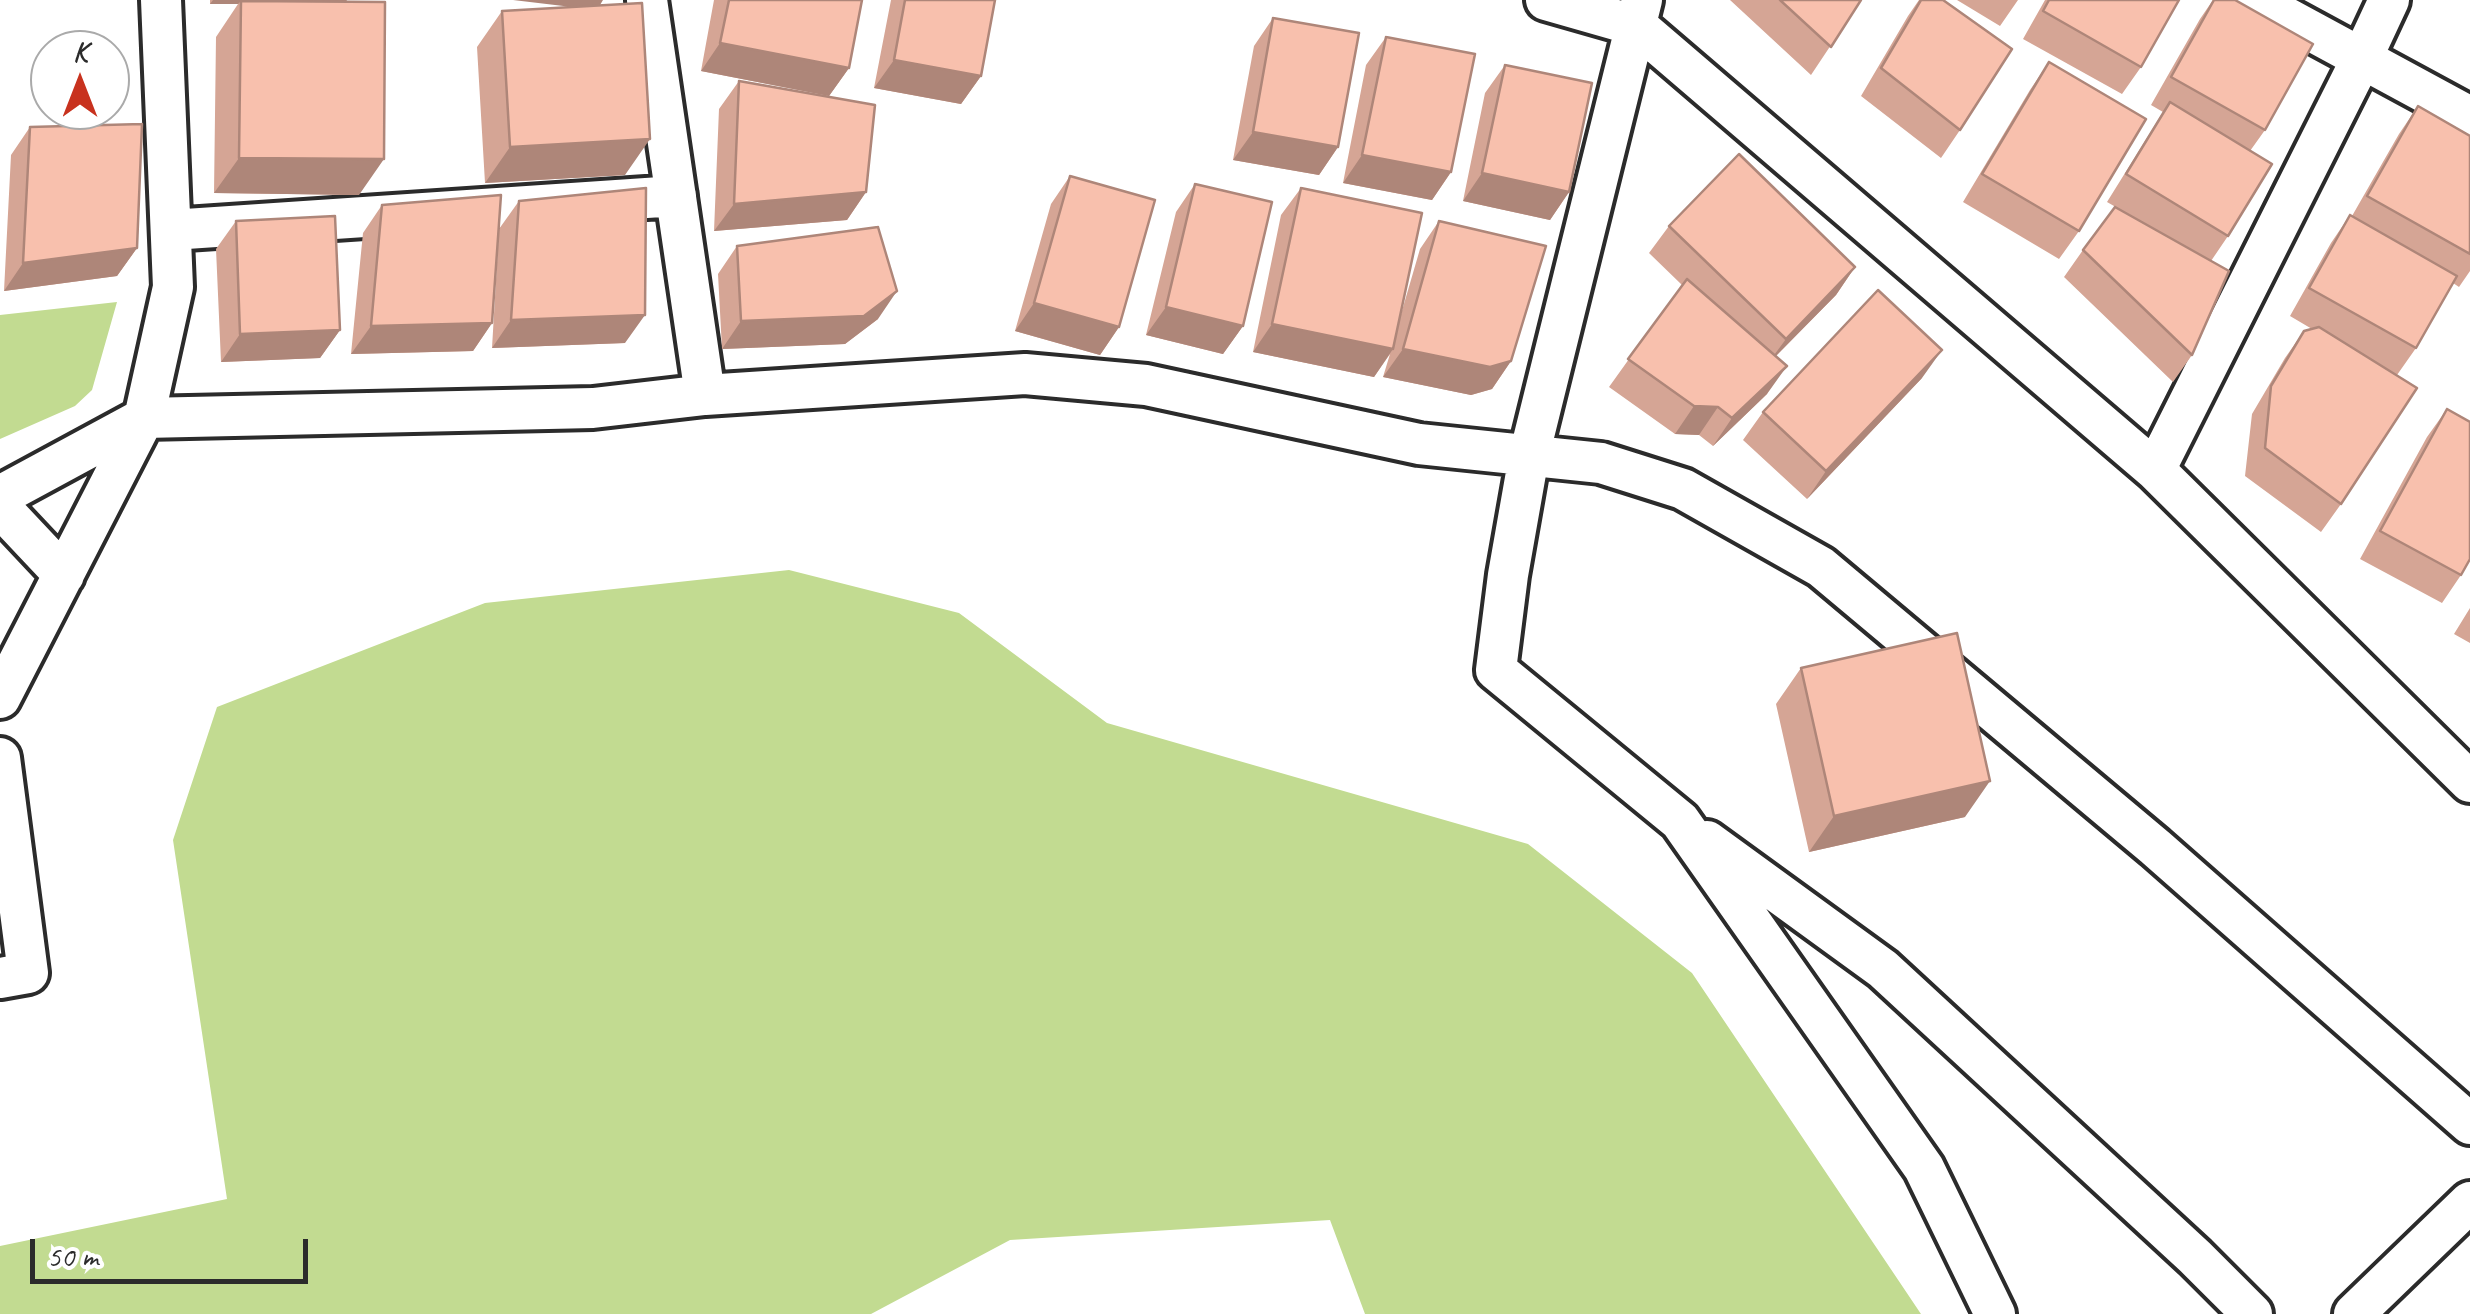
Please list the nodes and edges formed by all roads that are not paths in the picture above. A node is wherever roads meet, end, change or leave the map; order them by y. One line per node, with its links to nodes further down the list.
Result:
1 (161, 0): 10 (street)
2 (647, 0): 9 (street)
3 (1546, 0): 6 (street)
4 (2254, 0): 7 (street)
5 (2389, 0): 7 (street)
6 (1640, 13): 13 (street); 14 (street)
7 (2362, 58): 8 (street); 14 (street)
8 (2470, 117)
9 (676, 196): 10 (street); 11 (street)
10 (171, 230): 12 (street)
11 (705, 395): 12 (street); 13 (street)
12 (144, 418): 15 (street); 17 (street)
13 (1529, 456): 21 (street); 23 (street)
14 (2155, 470): 20 (street)
15 (0, 496)
16 (0, 506): 17 (street)
17 (64, 575): 18 (street)
18 (0, 698)
19 (0, 758): 22 (street)
20 (2470, 782)
21 (1680, 821): 25 (street); 26 (street)
22 (0, 978)
23 (2470, 1124)
24 (2470, 1202): 27 (street)
25 (1995, 1314)
26 (2252, 1314)
27 (2354, 1314)

